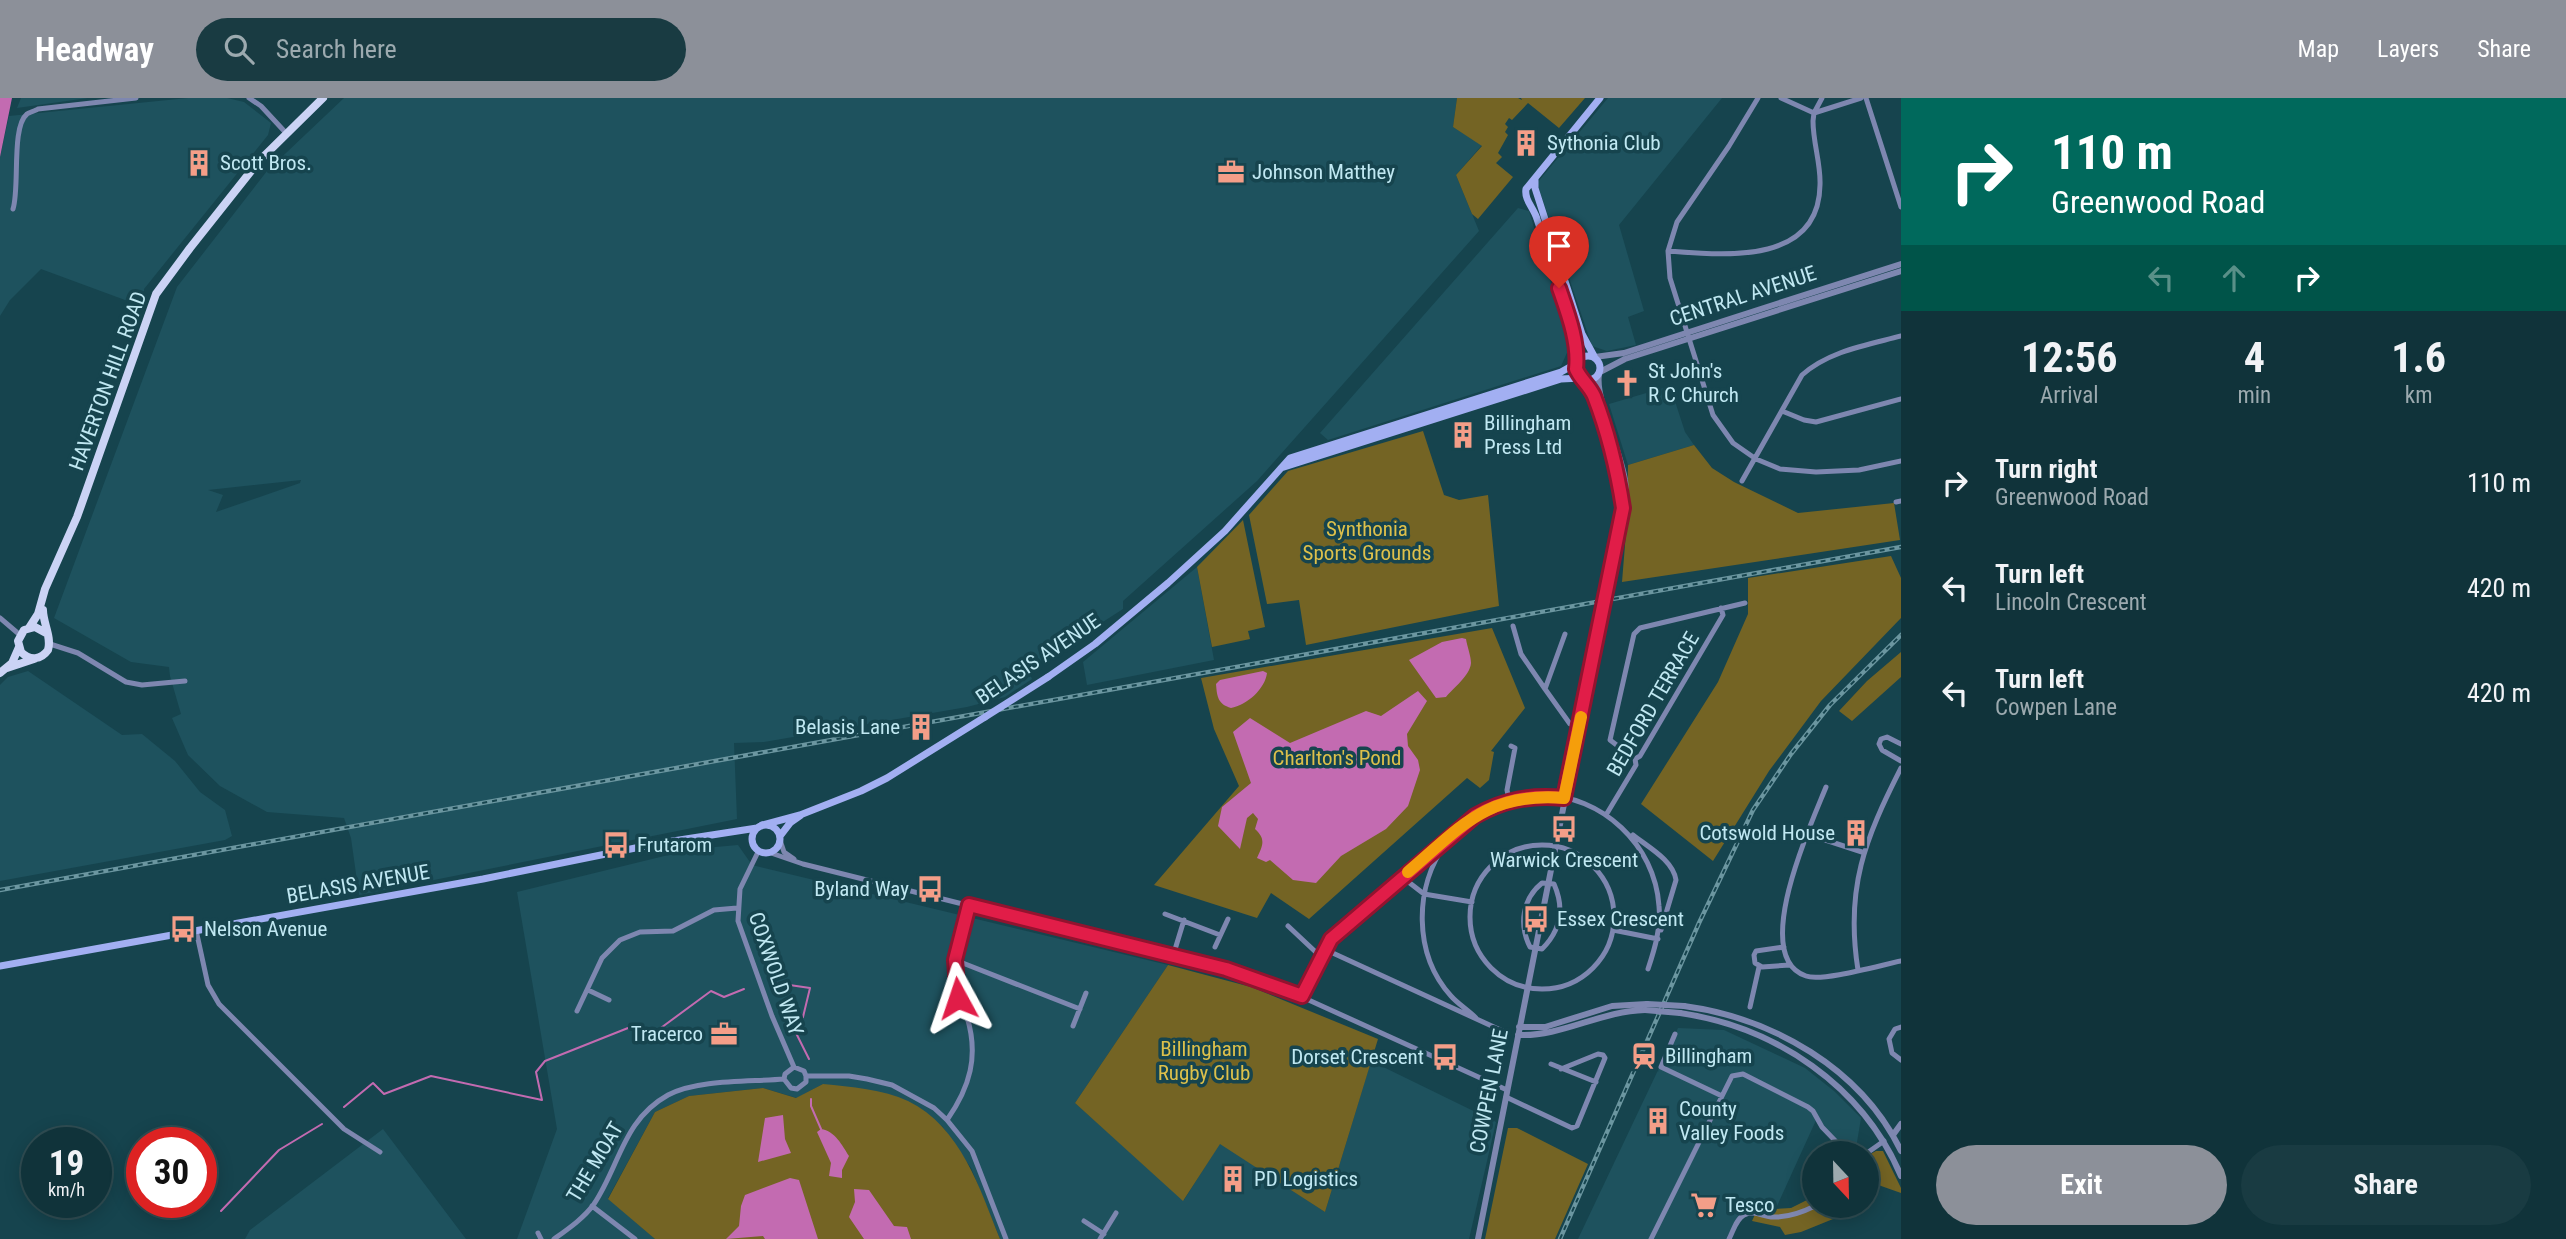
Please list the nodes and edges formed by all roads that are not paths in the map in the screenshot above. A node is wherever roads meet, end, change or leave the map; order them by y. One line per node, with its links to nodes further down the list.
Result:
1 (136, 98): 13 (street)
2 (249, 98): 10 (street)
3 (323, 98): 10 (main road, HAVERTON HILL ROAD)
4 (1600, 98): 11 (main road)
5 (1758, 98): 14 (street)
6 (1781, 98): 9 (street)
7 (1822, 98): 9 (street)
8 (1864, 98): 9 (street); 12 (street)
9 (1814, 113): 14 (street)
10 (286, 133): 33 (main road, HAVERTON HILL ROAD)
11 (1535, 178): 20 (main road); 21 (main road)
12 (1901, 207)
13 (13, 209)
14 (1668, 251): 18 (street)
15 (1901, 264): 17 (street, CENTRAL AVENUE)
16 (1901, 271): 17 (street, CENTRAL AVENUE)
17 (1835, 288): 18 (street, CENTRAL AVENUE)
18 (1688, 335): 20 (street, CENTRAL AVENUE); 22 (street, CENTRAL AVENUE); 29 (street)
19 (1901, 336): 25 (street)
20 (1595, 357): 21 (main road, CENTRAL AVENUE); 22 (main road)
21 (1577, 362): 23 (main road); 26 (main road, CENTRAL AVENUE)
22 (1599, 373): 23 (main road, CENTRAL AVENUE); 27 (street, COWPEN LANE)
23 (1583, 379): 26 (main road, CENTRAL AVENUE); 27 (street, COWPEN LANE)
24 (1901, 399): 25 (street)
25 (1782, 411): 29 (street)
26 (1375, 435): 28 (main road, CENTRAL AVENUE); 31 (main road, CENTRAL AVENUE)
27 (1613, 444): 48 (street, COWPEN LANE, bridge)
28 (1290, 458): 31 (main road, BELASIS AVENUE)
29 (1756, 459): 30 (street); 32 (street)
30 (1901, 461)
31 (1280, 469): 57 (main road, BELASIS AVENUE, bridge)
32 (1742, 481)
33 (42, 602): 38 (main road, HAVERTON HILL ROAD); 39 (main road, HAVERTON HILL ROAD)
34 (1745, 603): 35 (street)
35 (1721, 608): 51 (street, BEDFORD TERRACE); 51 (street)
36 (0, 618): 41 (street)
37 (1513, 626): 47 (street)
38 (29, 628): 39 (main road); 41 (main road, HAVERTON HILL ROAD)
39 (46, 633): 42 (main road, HAVERTON HILL ROAD)
40 (1565, 634): 47 (street)
41 (20, 635): 43 (main road)
42 (50, 644): 44 (main road); 46 (street)
43 (19, 648): 44 (main road); 45 (main road)
44 (34, 659): 45 (main road)
45 (2, 671)
46 (185, 681)
47 (1545, 689): 48 (street)
48 (1579, 727): 55 (street, COWPEN LANE)
49 (1901, 744): 52 (street)
50 (1511, 746): 56 (street)
51 (1635, 759): 58 (street, BEDFORD TERRACE)
52 (1901, 761)
53 (1901, 768): 67 (street)
54 (1826, 787): 62 (street)
55 (1564, 798): 56 (street); 58 (street); 65 (street, COWPEN LANE)
56 (1509, 800): 63 (street)
57 (800, 815): 60 (main road, BELASIS AVENUE); 64 (main road, BELASIS AVENUE)
58 (1606, 815): 59 (street)
59 (1621, 826): 83 (street); 83 (street)
60 (760, 827): 61 (main road, BELASIS AVENUE); 64 (main road); 66 (main road)
61 (721, 833): 66 (main road); 80 (main road, BELASIS AVENUE)
62 (1807, 834): 67 (street); 85 (street)
63 (1452, 835): 70 (street); 72 (street)
64 (780, 838): 68 (main road); 69 (street)
65 (1555, 846): 71 (street, COWPEN LANE); 73 (street); 81 (street)
66 (755, 849): 68 (main road); 75 (street, COXWOLD WAY)
67 (1862, 852): 96 (street)
68 (771, 853): 69 (street)
69 (796, 861): 74 (street)
70 (1402, 877): 72 (street); 86 (street)
71 (1548, 883): 87 (street, COWPEN LANE); 87 (street); 87 (street)
72 (1424, 894): 73 (street); 100 (street)
73 (1472, 902): 97 (street)
74 (969, 905): 88 (street); 90 (street)
75 (737, 908): 98 (street); 120 (street, COXWOLD WAY)
76 (1165, 914): 78 (street)
77 (1228, 919): 82 (street)
78 (1184, 920): 82 (street); 88 (street)
79 (1287, 925): 89 (street)
80 (196, 930): 93 (main road, BELASIS AVENUE); 135 (street)
81 (1613, 930): 83 (street); 97 (street)
82 (1220, 935): 84 (street)
83 (1657, 940): 95 (street)
84 (1215, 947)
85 (1784, 947): 92 (street); 94 (street)
86 (1324, 949): 89 (street); 103 (street)
87 (1535, 949): 97 (street, COWPEN LANE)
88 (1173, 956): 101 (street)
89 (1321, 957): 101 (street)
90 (955, 960): 106 (street); 127 (street)
91 (1901, 961): 96 (street)
92 (1790, 965): 94 (street); 96 (street)
93 (0, 966)
94 (1759, 967): 104 (street)
95 (1648, 969)
96 (1858, 970)
97 (1527, 987): 111 (street, COWPEN LANE)
98 (588, 990): 102 (street); 108 (street)
99 (1086, 993): 106 (street)
100 (1450, 995): 103 (street); 109 (street)
101 (1302, 996): 125 (street)
102 (609, 1000)
103 (1443, 1003): 109 (street)
104 (1749, 1006)
105 (1646, 1007): 107 (street, bridge); 111 (street); 115 (street)
106 (1080, 1009): 110 (street)
107 (1682, 1010): 116 (street); 117 (street)
108 (578, 1011)
109 (1476, 1018): 113 (street)
110 (1073, 1026)
111 (1519, 1027): 115 (street, COWPEN LANE)
112 (1901, 1027): 118 (street)
113 (1507, 1033)
114 (1675, 1034): 126 (street)
115 (1518, 1035): 125 (street, COWPEN LANE)
116 (1790, 1040): 117 (street); 129 (street)
117 (1786, 1049): 132 (street)
118 (1901, 1060)
119 (1551, 1065): 121 (street)
120 (794, 1067): 122 (street); 123 (street)
121 (1561, 1069): 124 (street); 124 (street)
122 (806, 1076): 123 (street, THE MOAT); 127 (street, THE MOAT)
123 (784, 1079): 137 (street, THE MOAT)
124 (1596, 1083): 125 (street)
125 (1506, 1093): 145 (street, COWPEN LANE)
126 (1722, 1096): 131 (street); 146 (street)
127 (947, 1120): 144 (street, THE MOAT)
128 (1901, 1124): 129 (street)
129 (1893, 1135): 130 (street); 132 (street); 134 (street)
130 (1901, 1135)
131 (1835, 1141)
132 (1884, 1141): 133 (street); 136 (street)
133 (1880, 1144)
134 (1901, 1151)
135 (380, 1152)
136 (1901, 1176)
137 (592, 1206): 142 (street, THE MOAT); 143 (street)
138 (1802, 1212): 147 (street)
139 (1116, 1213): 141 (street)
140 (1084, 1220): 141 (street)
141 (1102, 1236)
142 (554, 1239)
143 (635, 1239)
144 (1006, 1239)
145 (1478, 1239)
146 (1651, 1239)
147 (1729, 1239)

